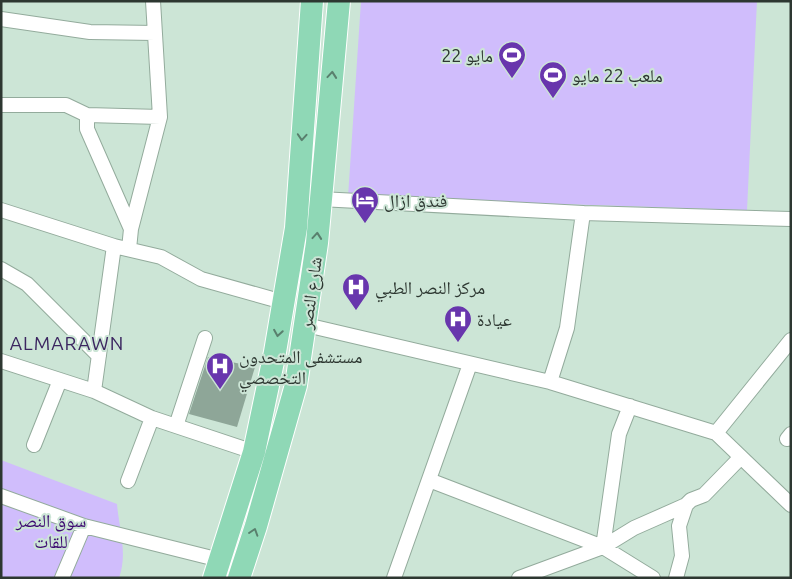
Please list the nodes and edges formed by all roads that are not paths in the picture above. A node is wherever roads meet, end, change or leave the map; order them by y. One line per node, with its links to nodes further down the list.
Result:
1 (152, 1): 5 (street)
2 (312, 1): 17 (main road, شارع النصر, one-way to 17)
3 (339, 1): 9 (main road, شارع النصر, one-way to 3)
4 (1, 19): 5 (street)
5 (155, 33): 8 (street)
6 (1, 106): 7 (street)
7 (87, 115): 8 (street); 13 (street)
8 (160, 117): 13 (street)
9 (320, 199): 10 (street); 18 (main road, شارع النصر, one-way to 9)
10 (583, 213): 12 (street); 25 (street)
11 (3, 214): 14 (street)
12 (791, 219)
13 (130, 228): 15 (street)
14 (114, 246): 15 (street); 21 (street)
15 (129, 249): 17 (street)
16 (1, 269): 21 (street)
17 (283, 302): 32 (main road, شارع النصر, one-way to 32)
18 (306, 325): 23 (street); 43 (main road, شارع النصر, one-way to 18)
19 (205, 338): 29 (street)
20 (791, 340): 30 (street)
21 (99, 356): 26 (street)
22 (1, 361): 24 (street)
23 (470, 364): 25 (street); 34 (street)
24 (60, 380): 26 (street); 31 (street)
25 (550, 382): 27 (street)
26 (94, 390): 28 (street)
27 (630, 406): 30 (street); 40 (street)
28 (152, 418): 29 (street); 35 (street)
29 (176, 426): 32 (street)
30 (716, 433): 33 (street)
31 (34, 445)
32 (254, 452): 41 (main road, شارع النصر)
33 (741, 457): 37 (street); 38 (street)
34 (429, 480): 40 (street); 44 (street)
35 (128, 481)
36 (1, 496): 39 (street)
37 (791, 505)
38 (686, 506): 40 (street); 47 (street)
39 (84, 526): 41 (street); 42 (street)
40 (603, 547): 45 (street); 46 (street)
41 (217, 569)
42 (62, 578)
43 (239, 578)
44 (394, 578)
45 (519, 578)
46 (653, 578)
47 (676, 578)

